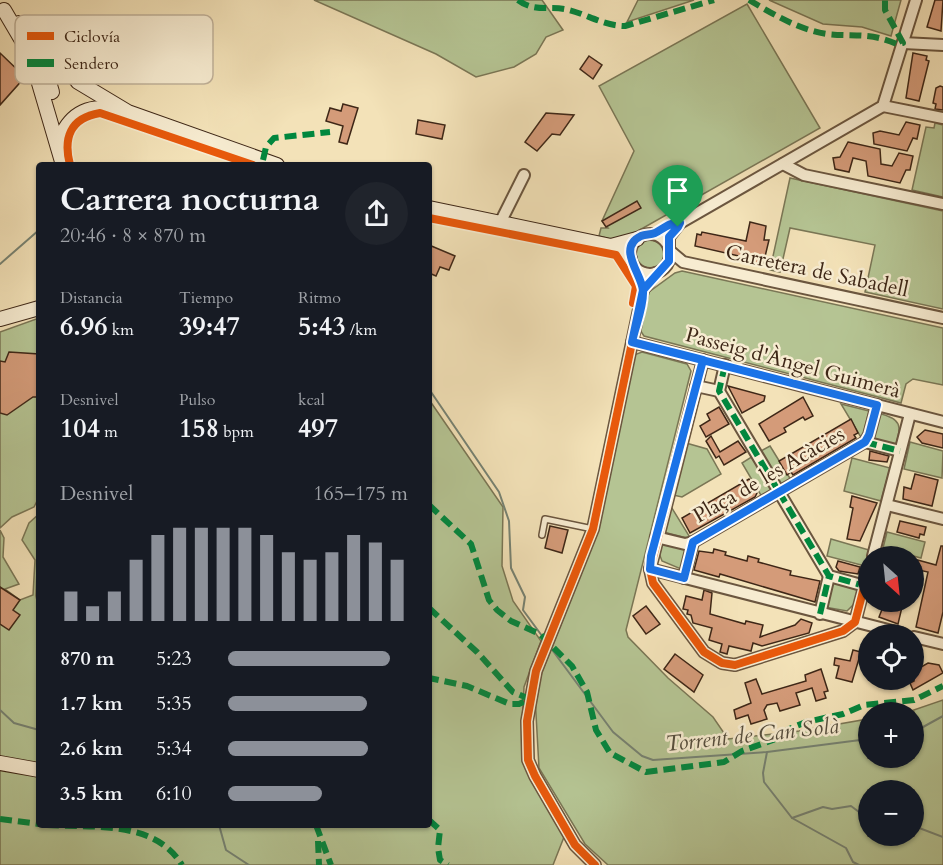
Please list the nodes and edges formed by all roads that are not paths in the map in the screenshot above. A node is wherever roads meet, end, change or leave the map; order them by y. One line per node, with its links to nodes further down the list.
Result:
1 (916, 0): 5 (street)
2 (2, 8): 3 (street); 4 (street)
3 (15, 19)
4 (15, 30)
5 (903, 43): 6 (street); 11 (street)
6 (943, 45)
7 (39, 84): 13 (street)
8 (44, 84): 13 (street)
9 (48, 84): 15 (street)
10 (82, 84): 12 (street)
11 (883, 106): 14 (street); 18 (street)
12 (128, 112): 15 (street); 17 (street)
13 (49, 116): 15 (street)
14 (943, 118)
15 (60, 144): 16 (street)
16 (63, 162)
17 (269, 162)
18 (783, 164): 20 (street); 23 (street)
19 (524, 175): 22 (street)
20 (943, 204)
21 (432, 209): 22 (street)
22 (500, 223): 26 (street)
23 (680, 223): 24 (street); 27 (street)
24 (652, 234): 25 (street); 27 (street)
25 (637, 239): 26 (street); 29 (street)
26 (611, 246): 29 (street)
27 (669, 249): 28 (street, Carretera de Sabadell); 30 (street)
28 (683, 262): 30 (street); 34 (street, Carretera de Sabadell)
29 (633, 263): 30 (street); 31 (street)
30 (660, 271): 31 (street)
31 (643, 290): 35 (street)
32 (36, 309): 33 (street)
33 (4, 318)
34 (943, 318)
35 (632, 342): 36 (street, Passeig d'Àngel Guimerà); 48 (street)
36 (703, 360): 37 (street, Passeig d'Àngel Guimerà); 38 (street)
37 (725, 366): 39 (street); 40 (street, Passeig d'Àngel Guimerà)
38 (696, 386): 39 (street); 50 (street)
39 (718, 391): 45 (street)
40 (877, 405): 41 (street, Passeig d'Àngel Guimerà); 43 (street, Plaça de les Acàcies)
41 (910, 414): 42 (street, Passeig d'Àngel Guimerà); 44 (street)
42 (943, 422)
43 (865, 442): 44 (street); 45 (street, Plaça de les Acàcies)
44 (900, 452): 46 (street)
45 (778, 493): 51 (street, Plaça de les Acàcies); 54 (street)
46 (887, 504): 47 (street); 52 (street)
47 (943, 519)
48 (593, 529): 49 (lane); 65 (street)
49 (542, 535)
50 (656, 537): 51 (street, Plaça de les Acàcies); 53 (street)
51 (693, 542): 55 (street)
52 (876, 546)
53 (650, 569): 55 (street); 59 (street)
54 (829, 576): 56 (street); 58 (street)
55 (684, 578): 58 (street)
56 (858, 584)
57 (858, 611): 59 (street)
58 (820, 614): 59 (street)
59 (855, 622): 60 (street)
60 (863, 624)
61 (924, 639): 62 (street)
62 (943, 644)
63 (0, 763): 64 (street)
64 (36, 769)
65 (595, 865)

